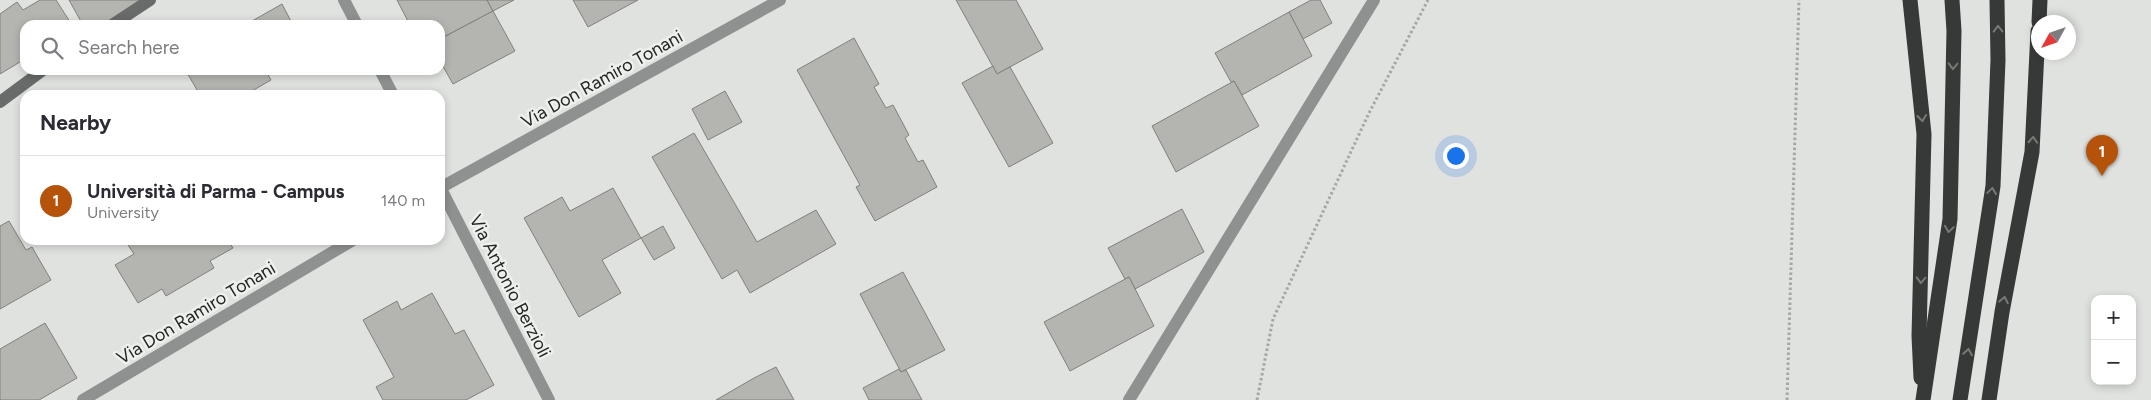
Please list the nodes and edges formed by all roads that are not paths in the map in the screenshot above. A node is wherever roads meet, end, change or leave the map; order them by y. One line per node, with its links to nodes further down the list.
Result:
1 (150, 0): 10 (main road)
2 (344, 0): 11 (street)
3 (780, 0): 17 (street, Via Don Ramiro Tonani)
4 (1374, 0): 22 (street)
5 (1910, 0): 23 (highway, one-way to 23)
6 (1952, 0): 23 (highway, one-way to 23)
7 (1997, 0): 24 (highway, one-way to 7)
8 (2040, 0): 9 (highway)
9 (2039, 15)
10 (120, 20)
11 (354, 20)
12 (2037, 60): 25 (highway, one-way to 12)
13 (36, 75): 16 (main road)
14 (383, 75): 15 (street)
15 (390, 90)
16 (0, 102)
17 (445, 185)
18 (445, 198): 21 (street, Via Antonio Berzioli)
19 (345, 245): 20 (street, Via Don Ramiro Tonani)
20 (83, 400)
21 (550, 400)
22 (1129, 400)
23 (1923, 400)
24 (1960, 400)
25 (1989, 400)

